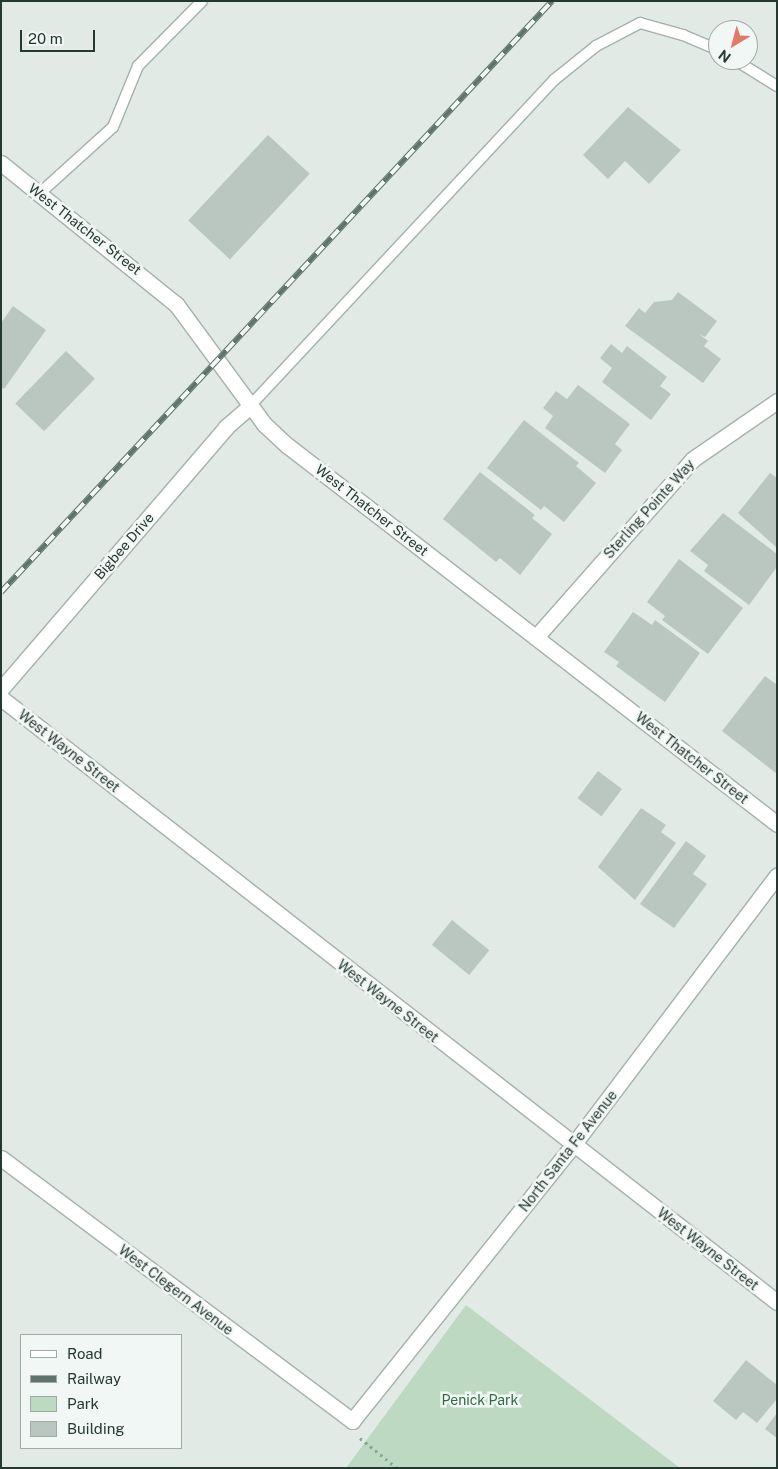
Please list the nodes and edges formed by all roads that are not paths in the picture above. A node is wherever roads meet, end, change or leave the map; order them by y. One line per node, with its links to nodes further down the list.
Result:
1 (202, 1): 6 (lane)
2 (708, 45): 8 (lane)
3 (751, 70): 4 (lane)
4 (777, 86)
5 (1, 163): 6 (street, West Thatcher Street)
6 (40, 193): 8 (street, West Thatcher Street)
7 (777, 401): 9 (street, Sterling Pointe Way)
8 (250, 406): 9 (street, West Thatcher Street); 10 (street, Bigbee Drive)
9 (536, 636): 12 (street, West Thatcher Street)
10 (1, 689)
11 (1, 698): 14 (street, West Wayne Street)
12 (777, 824)
13 (777, 875): 14 (street, North Santa Fe Avenue)
14 (573, 1145): 16 (street, West Wayne Street); 17 (street, North Santa Fe Avenue)
15 (1, 1158): 17 (street, West Clegern Avenue)
16 (777, 1302)
17 (352, 1421)

